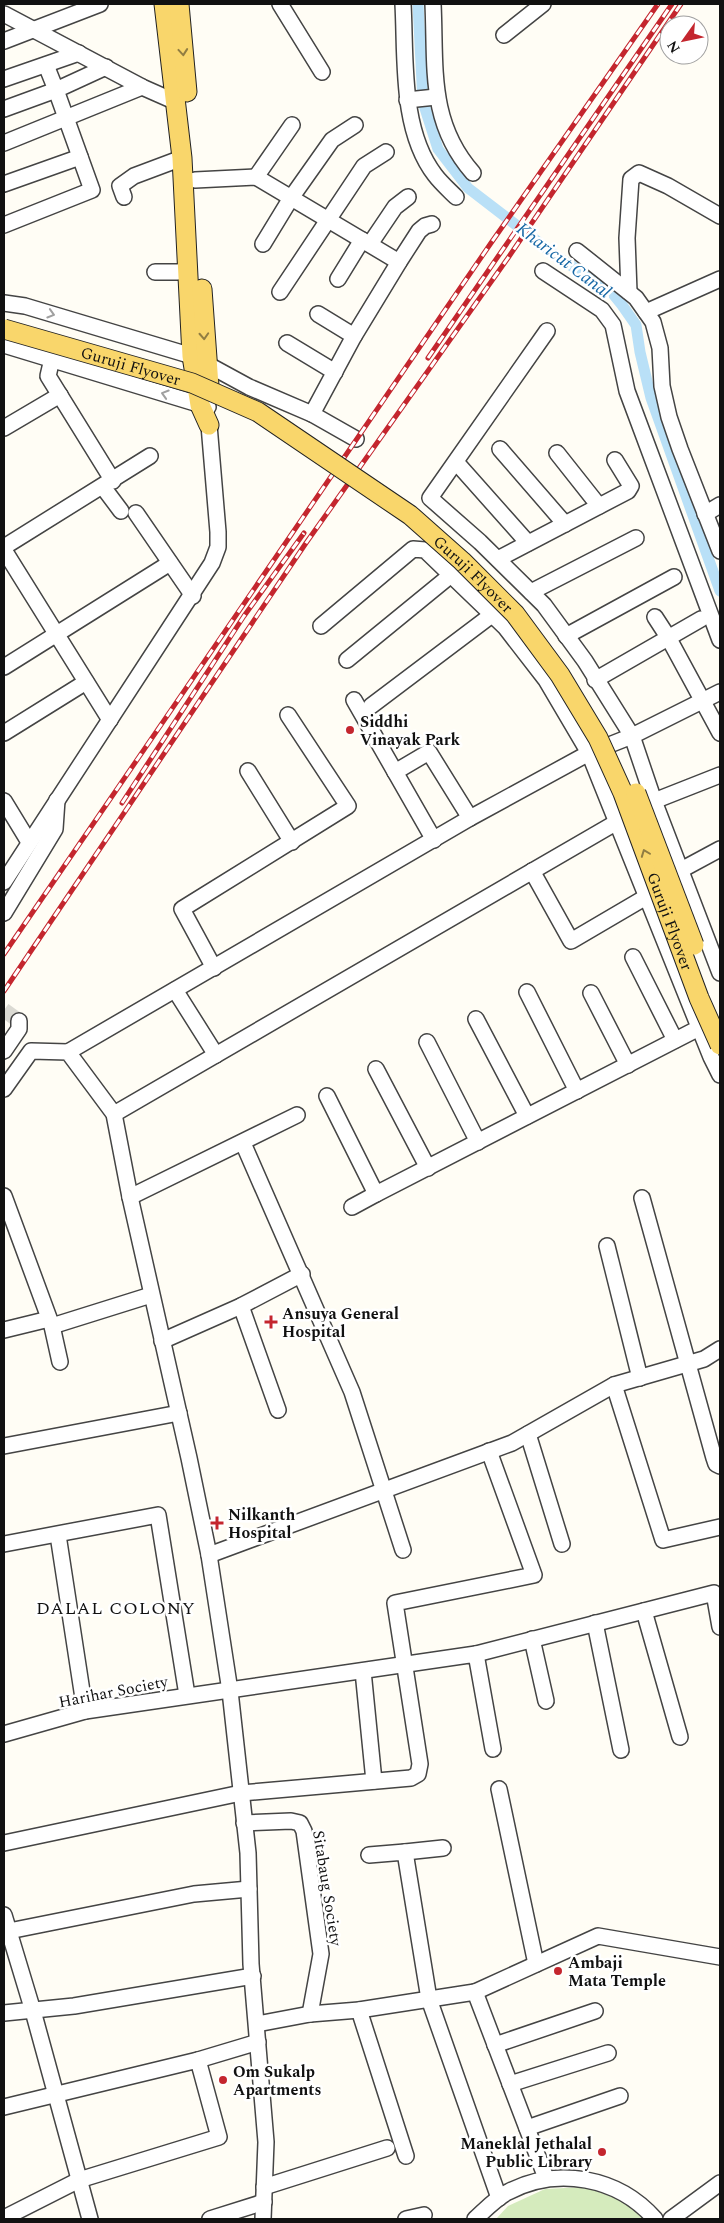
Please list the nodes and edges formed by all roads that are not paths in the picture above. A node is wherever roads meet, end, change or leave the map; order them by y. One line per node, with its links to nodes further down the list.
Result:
1 (100, 4): 9 (street)
2 (164, 4): 21 (main road)
3 (179, 4): 32 (main road, one-way to 32)
4 (280, 4): 15 (street)
5 (403, 4): 20 (street)
6 (433, 4): 19 (street)
7 (543, 4): 10 (street)
8 (4, 14): 9 (street)
9 (33, 30): 11 (street); 12 (street)
10 (504, 35)
11 (4, 41)
12 (79, 53): 13 (street); 14 (street)
13 (46, 65): 16 (street); 18 (street)
14 (106, 67): 17 (street); 18 (street)
15 (322, 72)
16 (4, 79)
17 (142, 87): 21 (street); 23 (street)
18 (56, 90): 22 (street); 23 (street)
19 (435, 97): 20 (street); 30 (street)
20 (409, 100): 36 (street)
21 (176, 102): 29 (main road)
22 (4, 109)
23 (66, 118): 26 (street); 28 (street)
24 (292, 125): 31 (street)
25 (355, 125): 37 (street)
26 (4, 143)
27 (386, 152): 39 (street)
28 (80, 157): 33 (street); 41 (street)
29 (182, 158): 34 (street); 46 (main road)
30 (474, 173)
31 (256, 177): 32 (street); 37 (street)
32 (196, 180): 63 (main road, one-way to 63)
33 (4, 184)
34 (124, 197)
35 (408, 197): 42 (street)
36 (456, 197)
37 (291, 198): 39 (street); 43 (street)
38 (720, 216): 52 (street)
39 (328, 220): 42 (street); 51 (street)
40 (432, 224): 45 (street)
41 (4, 225)
42 (366, 242): 45 (street); 49 (street)
43 (263, 244)
44 (577, 251): 52 (street)
45 (399, 262): 59 (street)
46 (187, 269): 48 (street); 63 (main road)
47 (543, 271): 99 (street)
48 (155, 272)
49 (338, 278)
50 (720, 279): 54 (street)
51 (280, 292)
52 (629, 292): 54 (street)
53 (4, 303): 63 (street, one-way to 63)
54 (646, 312): 80 (street)
55 (318, 314): 59 (street)
56 (4, 316): 138 (main road, Guruji Flyover, bridge)
57 (4, 329): 144 (main road, Guruji Flyover, one-way to 57, bridge)
58 (548, 331): 74 (street)
59 (354, 336): 64 (street)
60 (287, 343): 64 (street)
61 (4, 344): 62 (street)
62 (52, 359): 65 (street); 66 (street, one-way to 62)
63 (199, 360): 66 (main road); 67 (street)
64 (335, 372): 67 (street)
65 (60, 395): 68 (street); 75 (street)
66 (207, 413): 91 (street)
67 (312, 414): 69 (street)
68 (4, 428)
69 (356, 439)
70 (500, 449): 81 (street)
71 (556, 453): 76 (street)
72 (150, 456): 75 (street)
73 (615, 460): 76 (street)
74 (456, 462): 83 (street); 86 (street)
75 (108, 484): 78 (street); 84 (street)
76 (599, 506): 81 (street)
77 (720, 506): 80 (street)
78 (121, 511)
79 (136, 513): 87 (street)
80 (705, 514): 85 (street)
81 (565, 524): 83 (street)
82 (636, 538): 90 (street)
83 (528, 543): 86 (street)
84 (4, 549): 96 (street)
85 (720, 551)
86 (498, 559): 90 (street)
87 (170, 563): 91 (street); 96 (street)
88 (451, 575): 92 (street); 95 (street); 100 (street)
89 (674, 577): 97 (street)
90 (531, 592): 97 (street)
91 (193, 596): 109 (street)
92 (493, 614): 107 (street); 113 (street)
93 (655, 617): 98 (street)
94 (701, 619): 98 (street)
95 (321, 626)
96 (56, 635): 101 (street); 103 (street)
97 (566, 636): 102 (street)
98 (668, 638): 102 (street); 106 (street)
99 (720, 640)
100 (347, 660)
101 (4, 667)
102 (595, 680): 112 (street)
103 (86, 682): 109 (street); 110 (street)
104 (720, 692): 106 (street)
105 (354, 700): 115 (street)
106 (703, 701): 111 (street); 112 (street)
107 (371, 706)
108 (288, 715): 124 (street)
109 (110, 720): 117 (street)
110 (4, 732)
111 (720, 733)
112 (632, 736): 113 (street); 119 (street)
113 (589, 753): 120 (street); 121 (street)
114 (248, 771): 124 (street)
115 (394, 772): 120 (street); 122 (street)
116 (720, 775): 119 (street)
117 (57, 799): 123 (street); 130 (street)
118 (4, 801): 123 (street)
119 (654, 801): 126 (street)
120 (470, 818): 122 (street)
121 (617, 822): 127 (street); 129 (street)
122 (434, 840): 133 (street)
123 (29, 842): 128 (street)
124 (292, 842): 133 (street)
125 (720, 849): 126 (street)
126 (681, 870): 132 (street)
127 (532, 871): 129 (street); 147 (street)
128 (4, 882)
129 (646, 897): 141 (street)
130 (4, 913)
131 (633, 957): 142 (street)
132 (717, 957): 134 (street)
133 (214, 968): 135 (street)
134 (720, 973)
135 (175, 990): 146 (street); 147 (street)
136 (527, 992): 152 (street)
137 (591, 993): 148 (street)
138 (720, 1014)
139 (476, 1019): 156 (street)
140 (19, 1021): 145 (street)
141 (699, 1028): 142 (street); 150 (street)
142 (675, 1040): 148 (street)
143 (427, 1042): 157 (street)
144 (720, 1045)
145 (4, 1051)
146 (68, 1052): 151 (street); 154 (street)
147 (216, 1055): 154 (street)
148 (628, 1065): 152 (street)
149 (376, 1069): 159 (street)
150 (720, 1075)
151 (4, 1089)
152 (577, 1090): 156 (street)
153 (327, 1096): 160 (street)
154 (114, 1114): 162 (street)
155 (297, 1115): 158 (street)
156 (527, 1116): 157 (street)
157 (478, 1142): 159 (street)
158 (243, 1143): 162 (street); 166 (street)
159 (428, 1168): 160 (street)
160 (376, 1194): 164 (street)
161 (4, 1196): 169 (street)
162 (130, 1197): 167 (street)
163 (642, 1198): 174 (street)
164 (352, 1207)
165 (607, 1246): 175 (street)
166 (302, 1274): 168 (street); 183 (street)
167 (151, 1296): 169 (street); 171 (street)
168 (241, 1306): 171 (street); 177 (street)
169 (50, 1322): 170 (street); 173 (street)
170 (4, 1330)
171 (162, 1341): 178 (street)
172 (720, 1349): 174 (street)
173 (60, 1362)
174 (689, 1364): 175 (street); 182 (street)
175 (640, 1378): 176 (street)
176 (614, 1385): 179 (street); 184 (street)
177 (278, 1410)
178 (179, 1413): 180 (street); 189 (street)
179 (528, 1434): 181 (street); 187 (street)
180 (4, 1446)
181 (489, 1451): 183 (street); 195 (street)
182 (720, 1466)
183 (385, 1489): 188 (street); 189 (street)
184 (720, 1527)
185 (58, 1535): 186 (street); 198 (street); 200 (street)
186 (4, 1544)
187 (562, 1544)
188 (403, 1550)
189 (209, 1555): 197 (street)
190 (644, 1611): 191 (street, Harihar Society); 192 (street, Harihar Society); 202 (street)
191 (595, 1623): 193 (street, Harihar Society); 204 (street)
192 (720, 1627)
193 (532, 1640): 194 (street, Harihar Society); 199 (street)
194 (476, 1654): 195 (street, Harihar Society); 203 (street)
195 (406, 1665): 196 (street, Harihar Society); 205 (street)
196 (363, 1671): 197 (street, Harihar Society); 205 (street)
197 (230, 1691): 198 (street, Harihar Society); 207 (street)
198 (187, 1695): 200 (street, Harihar Society)
199 (546, 1701)
200 (85, 1711): 201 (street, Harihar Society)
201 (5, 1729)
202 (680, 1737)
203 (493, 1749)
204 (621, 1750)
205 (374, 1781): 207 (street)
206 (499, 1789): 217 (street)
207 (241, 1793): 208 (street); 209 (street)
208 (244, 1823): 213 (street); 225 (street, Sitabaug Society)
209 (4, 1842)
210 (443, 1848): 211 (street)
211 (405, 1852): 212 (street); 220 (street)
212 (369, 1855)
213 (249, 1888): 215 (street); 218 (street)
214 (4, 1915): 215 (street)
215 (9, 1930): 222 (street)
216 (720, 1957): 217 (street)
217 (536, 1964): 219 (street)
218 (253, 1976): 222 (street); 226 (street)
219 (475, 1992): 220 (street); 228 (street)
220 (429, 1999): 221 (street); 242 (street)
221 (359, 2010): 225 (street); 237 (street)
222 (33, 2011): 224 (street); 232 (street)
223 (595, 2011): 228 (street)
224 (4, 2013)
225 (310, 2014): 226 (street)
226 (257, 2024): 227 (street)
227 (258, 2042): 230 (street); 241 (street)
228 (495, 2045): 231 (street)
229 (608, 2053): 231 (street)
230 (198, 2060): 232 (street); 239 (street)
231 (510, 2084): 235 (street)
232 (56, 2096): 234 (street); 239 (street)
233 (620, 2096): 235 (street)
234 (4, 2107)
235 (526, 2128): 238 (street)
236 (387, 2148): 241 (street)
237 (406, 2156)
238 (546, 2178): 242 (street); 250 (street)
239 (79, 2180): 244 (street); 245 (street)
240 (720, 2184): 251 (street)
241 (264, 2194): 246 (street); 247 (street)
242 (499, 2198): 249 (street)
243 (424, 2215): 248 (street)
244 (4, 2218)
245 (90, 2219)
246 (210, 2219)
247 (263, 2219)
248 (406, 2219)
249 (475, 2219)
250 (655, 2219)
251 (671, 2219)

